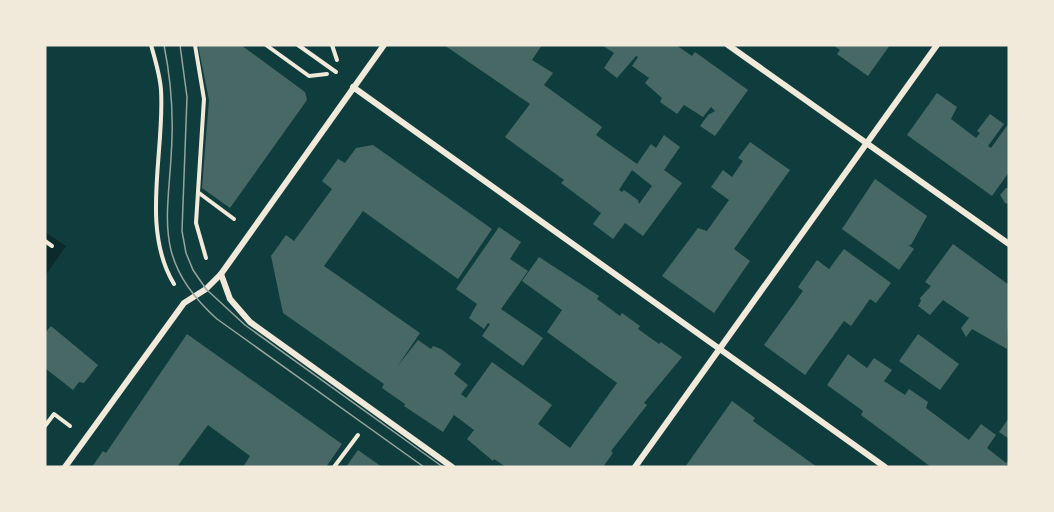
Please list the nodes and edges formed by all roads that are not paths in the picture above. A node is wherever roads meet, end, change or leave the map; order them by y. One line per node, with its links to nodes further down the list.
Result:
1 (384, 45): 4 (street)
2 (728, 45): 5 (street)
3 (937, 45): 5 (street)
4 (353, 87): 7 (street); 8 (street)
5 (868, 144): 6 (street); 8 (street)
6 (1009, 244)
7 (221, 274): 9 (street); 10 (street)
8 (719, 349): 11 (street); 12 (street)
9 (65, 467)
10 (452, 467)
11 (635, 467)
12 (885, 467)

